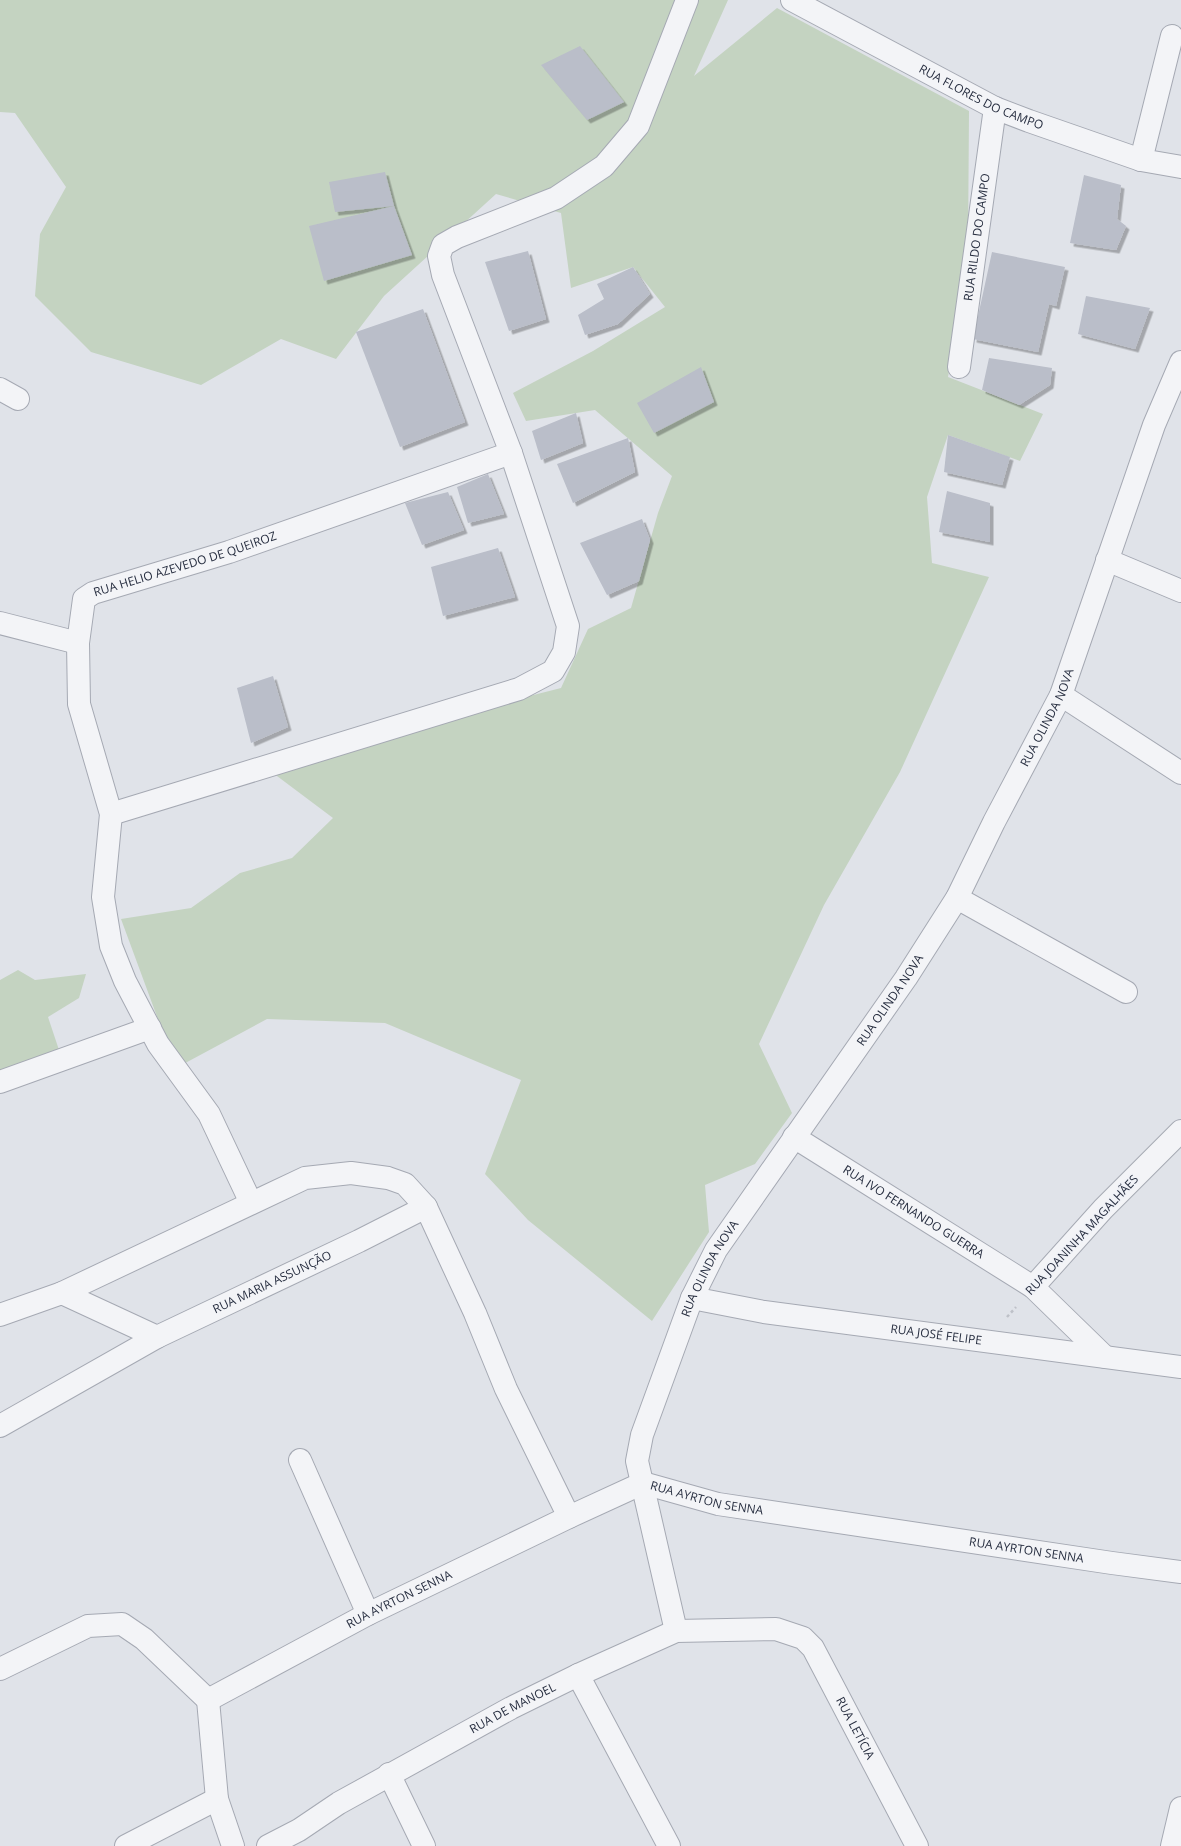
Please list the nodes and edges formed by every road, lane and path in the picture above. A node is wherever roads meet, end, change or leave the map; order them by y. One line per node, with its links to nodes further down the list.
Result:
1 (686, 0): 9 (street)
2 (792, 0): 4 (street, RUA FLORES DO CAMPO)
3 (1172, 36): 5 (street)
4 (995, 108): 5 (street, RUA FLORES DO CAMPO); 7 (street, RUA RILDO DO CAMPO)
5 (1141, 160): 6 (street, RUA FLORES DO CAMPO)
6 (1181, 167)
7 (959, 367)
8 (1179, 369): 10 (street, RUA OLINDA NOVA)
9 (512, 453): 13 (street, RUA HELIO AZEVEDO DE QUEIROZ); 16 (street)
10 (1107, 560): 11 (street); 14 (street, RUA OLINDA NOVA)
11 (1181, 591)
12 (0, 623): 13 (street)
13 (78, 643): 16 (street, RUA HELIO AZEVEDO DE QUEIROZ)
14 (1061, 696): 15 (street); 17 (street, RUA OLINDA NOVA)
15 (1181, 773)
16 (111, 814): 19 (street, RUA HELIO AZEVEDO DE QUEIROZ)
17 (957, 898): 18 (street); 22 (street, RUA OLINDA NOVA)
18 (1126, 992)
19 (150, 1028): 20 (street); 23 (street, RUA HELIO AZEVEDO DE QUEIROZ)
20 (0, 1082)
21 (1181, 1131): 25 (street, RUA JOANINHA MAGALHÃES)
22 (794, 1137): 25 (street, RUA IVO FERNANDO GUERRA); 27 (street, RUA OLINDA NOVA)
23 (251, 1203): 24 (street); 26 (street)
24 (426, 1207): 29 (street, RUA MARIA ASSUNÇÃO); 36 (street)
25 (1033, 1287): 30 (path, RUA JOANINHA MAGALHÃES); 31 (street, RUA IVO FERNANDO GUERRA)
26 (62, 1293): 28 (street); 29 (street)
27 (692, 1298): 30 (street, RUA JOSÉ FELIPE); 35 (street, RUA OLINDA NOVA)
28 (0, 1315)
29 (157, 1337): 33 (street, RUA MARIA ASSUNÇÃO)
30 (986, 1342): 31 (street, RUA JOSÉ FELIPE)
31 (1105, 1357): 32 (street, RUA JOSÉ FELIPE)
32 (1181, 1367)
33 (0, 1426)
34 (300, 1460): 38 (street)
35 (642, 1483): 36 (street, RUA AYRTON SENNA); 37 (street, RUA AYRTON SENNA); 40 (street, RUA OLINDA NOVA)
36 (569, 1517): 38 (street, RUA AYRTON SENNA)
37 (1181, 1572)
38 (368, 1614): 43 (street, RUA AYRTON SENNA)
39 (776, 1629): 40 (street, RUA DE MANOEL); 52 (street, RUA LETÍCIA)
40 (676, 1631): 42 (street, RUA DE MANOEL)
41 (0, 1668): 43 (street)
42 (578, 1675): 44 (street, RUA DE MANOEL); 51 (street)
43 (208, 1700): 45 (street)
44 (389, 1774): 49 (street, RUA DE MANOEL); 50 (street)
45 (217, 1800): 47 (street); 48 (street)
46 (1181, 1808): 53 (street)
47 (126, 1846)
48 (232, 1846)
49 (268, 1846)
50 (424, 1846)
51 (669, 1846)
52 (917, 1846)
53 (1172, 1846)

